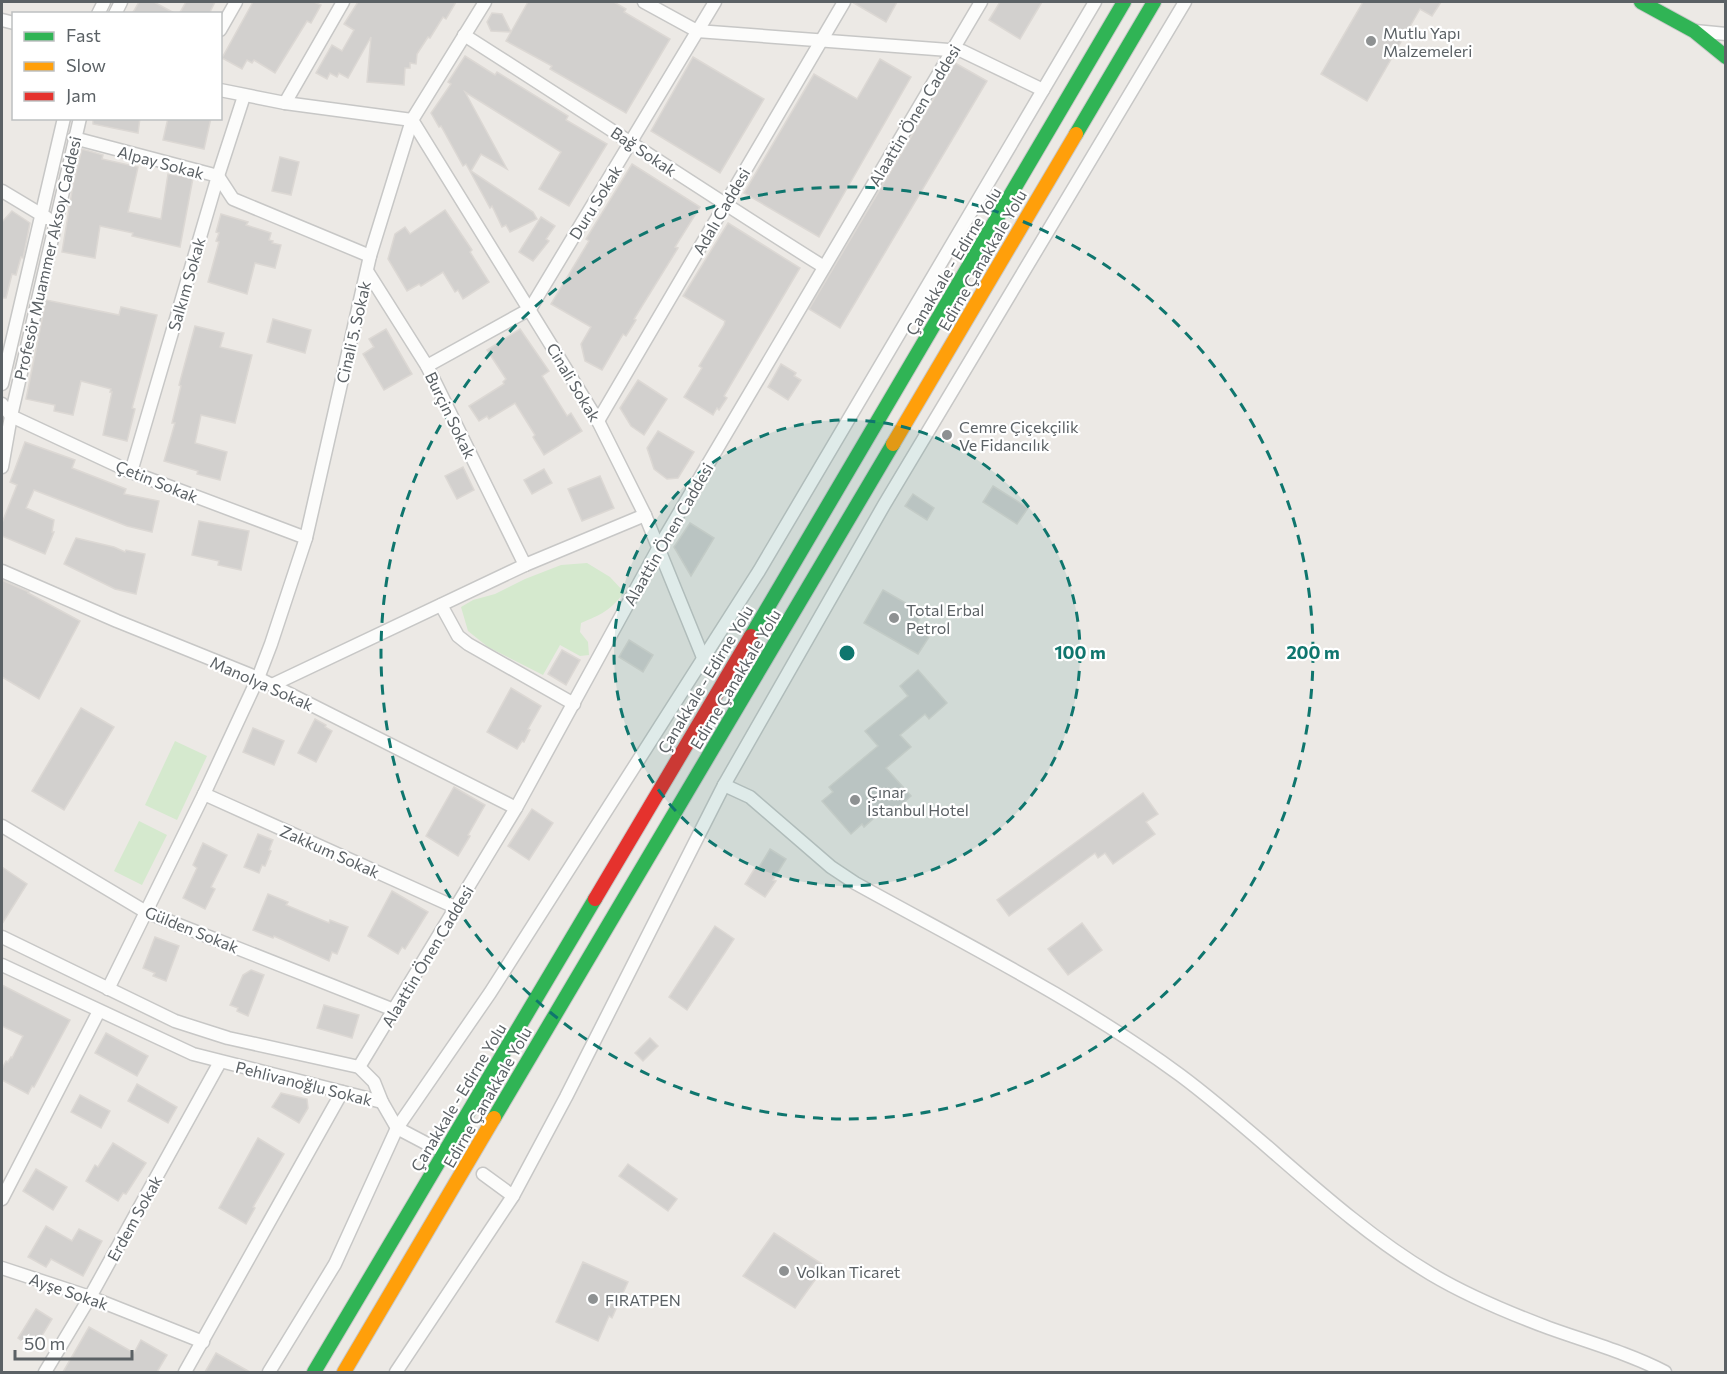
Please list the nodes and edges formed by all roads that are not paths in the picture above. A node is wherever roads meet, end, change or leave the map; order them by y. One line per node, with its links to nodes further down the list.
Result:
1 (236, 2): 13 (street)
2 (343, 2): 24 (street)
3 (484, 2): 17 (street, Cinali 5. Sokak)
4 (644, 2): 14 (street)
5 (715, 2): 14 (street, Duru Sokak)
6 (844, 2): 18 (street, Adalı Caddesi)
7 (981, 2): 19 (street, Alaattin Önen Caddesi)
8 (1095, 2): 22 (street)
9 (1124, 2): 85 (main road, Çanakkale - Edirne Yolu)
10 (1154, 2): 46 (main road, Edirne Çanakkale Yolu)
11 (1185, 2): 47 (street)
12 (1641, 2): 15 (main road)
13 (222, 26)
14 (697, 31): 18 (street); 29 (street, Duru Sokak)
15 (1694, 31): 16 (street); 20 (main road)
16 (1725, 34)
17 (464, 36): 27 (street, Cinali 5. Sokak); 29 (street, Bağ Sokak)
18 (820, 40): 19 (street); 32 (street, Adalı Caddesi)
19 (953, 49): 22 (street); 36 (street, Alaattin Önen Caddesi)
20 (1725, 57)
21 (222, 90): 23 (street)
22 (1043, 90): 54 (street)
23 (244, 96): 24 (street); 30 (street, Salkım Sokak)
24 (285, 103): 27 (street)
25 (64, 120): 33 (street, Profesör Muammer Aksoy Caddesi)
26 (79, 120): 28 (street, Profesör Muammer Aksoy Caddesi)
27 (412, 120): 35 (street, Cinali 5. Sokak); 38 (street, Cinali Sokak)
28 (74, 138): 30 (street, Alpay Sokak); 34 (street, Profesör Muammer Aksoy Caddesi)
29 (632, 142): 32 (street, Bağ Sokak); 38 (street, Duru Sokak)
30 (218, 177): 35 (street, Alpay Sokak); 45 (street, Salkım Sokak)
31 (2, 191): 33 (street)
32 (725, 205): 36 (street, Bağ Sokak); 43 (street, Adalı Caddesi)
33 (41, 215): 34 (street); 40 (street, Profesör Muammer Aksoy Caddesi)
34 (54, 223): 42 (street, Profesör Muammer Aksoy Caddesi)
35 (370, 255): 37 (street, Cinali 5. Sokak)
36 (825, 267): 50 (street, Alaattin Önen Caddesi)
37 (367, 271): 39 (street, Burçin Sokak); 49 (street, Cinali 5. Sokak)
38 (530, 309): 39 (street); 43 (street, Cinali Sokak)
39 (428, 366): 51 (street, Burçin Sokak)
40 (2, 384)
41 (2, 404): 42 (street)
42 (11, 416): 44 (street, Profesör Muammer Aksoy Caddesi); 45 (street, Çetin Sokak)
43 (598, 421): 48 (street, Cinali Sokak)
44 (2, 467)
45 (131, 472): 49 (street, Çetin Sokak)
46 (866, 493): 47 (street); 55 (main road, Edirne Çanakkale Yolu)
47 (884, 505): 55 (street)
48 (645, 515): 50 (street, Cinali Sokak); 51 (street)
49 (306, 538): 56 (street, Cinali 5. Sokak)
50 (659, 547): 54 (street, Cinali Sokak); 58 (street, Alaattin Önen Caddesi)
51 (525, 565): 53 (street)
52 (2, 571): 56 (street, Manolya Sokak)
53 (441, 605): 57 (street); 58 (street)
54 (704, 660): 74 (street)
55 (778, 663): 59 (street); 86 (main road, Edirne Çanakkale Yolu)
56 (258, 678): 57 (street, Manolya Sokak); 60 (street, Cinali 5. Sokak)
57 (272, 685): 61 (street, Manolya Sokak)
58 (574, 704): 61 (street, Alaattin Önen Caddesi)
59 (724, 785): 77 (street); 88 (street)
60 (204, 795): 63 (street, Zakkum Sokak); 64 (street, Cinali 5. Sokak)
61 (516, 808): 63 (street, Alaattin Önen Caddesi)
62 (2, 826): 64 (street, Gülden Sokak)
63 (457, 908): 68 (street, Alaattin Önen Caddesi)
64 (146, 912): 67 (street, Cinali 5. Sokak); 68 (street, Gülden Sokak)
65 (2, 937): 67 (street, Pehlivanoğlu Sokak)
66 (2, 965): 69 (street, Pehlivanoğlu Sokak)
67 (108, 989): 71 (street, Pehlivanoğlu Sokak)
68 (394, 1010): 71 (street, Alaattin Önen Caddesi)
69 (99, 1011): 70 (street, Pehlivanoğlu Sokak); 78 (street)
70 (219, 1062): 72 (street, Pehlivanoğlu Sokak); 80 (street, Erdem Sokak)
71 (359, 1067): 73 (street, Pehlivanoğlu Sokak)
72 (342, 1092): 73 (street, Pehlivanoğlu Sokak); 81 (street)
73 (382, 1102): 74 (street)
74 (397, 1128): 75 (street); 84 (street)
75 (435, 1148)
76 (483, 1174): 77 (street)
77 (513, 1196): 87 (street)
78 (2, 1199)
79 (2, 1268): 80 (street, Ayşe Sokak)
80 (90, 1298): 81 (street, Ayşe Sokak); 82 (street, Erdem Sokak)
81 (203, 1342): 83 (street)
82 (45, 1372)
83 (185, 1372)
84 (269, 1372)
85 (314, 1372)
86 (344, 1372)
87 (396, 1372)
88 (1665, 1372)

